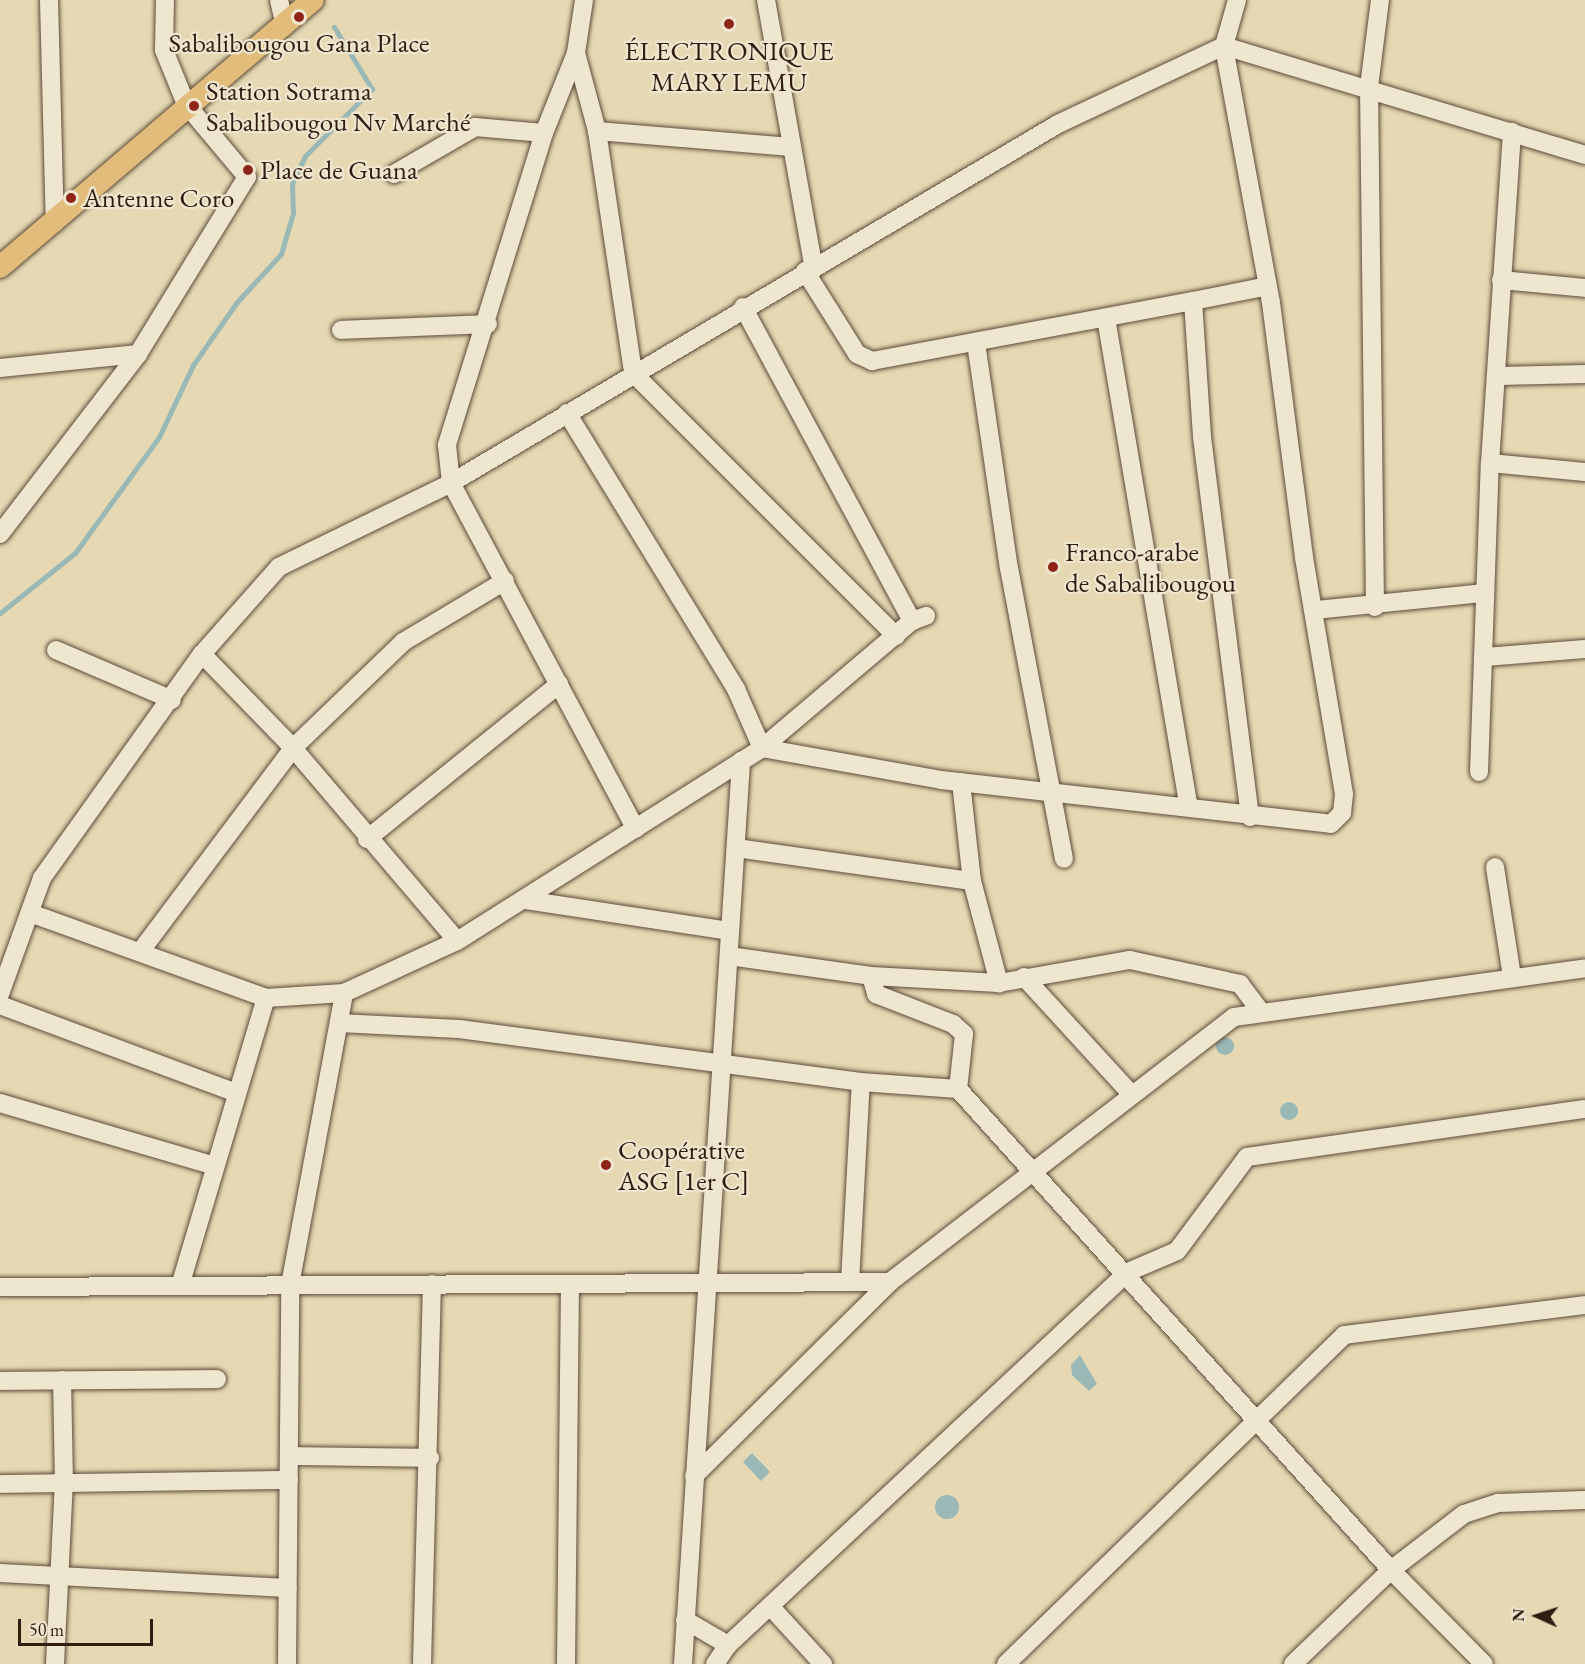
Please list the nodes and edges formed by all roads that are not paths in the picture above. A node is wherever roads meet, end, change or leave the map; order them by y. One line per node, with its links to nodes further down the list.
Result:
1 (49, 0): 19 (street)
2 (165, 0): 12 (street)
3 (313, 0): 8 (main road)
4 (584, 0): 10 (street)
5 (766, 0): 16 (street)
6 (1237, 0): 9 (street)
7 (1380, 0): 11 (street)
8 (281, 11): 12 (main road)
9 (1224, 46): 11 (street); 21 (street); 23 (street)
10 (576, 53): 13 (street); 15 (street)
11 (1369, 87): 14 (street); 43 (street)
12 (186, 104): 19 (main road); 31 (street)
13 (597, 131): 16 (street); 33 (street)
14 (1512, 132): 17 (street); 22 (street)
15 (544, 133): 18 (street); 28 (street)
16 (791, 147): 21 (street)
17 (1585, 155)
18 (394, 174)
19 (55, 223): 20 (main road)
20 (0, 267)
21 (809, 267): 26 (street); 30 (street)
22 (1501, 280): 24 (street); 35 (street)
23 (1268, 286): 25 (street); 44 (street)
24 (1585, 288)
25 (1192, 301): 27 (street); 59 (street)
26 (743, 308): 33 (street); 45 (street)
27 (1106, 318): 30 (street); 58 (street)
28 (488, 324): 29 (street); 39 (street)
29 (341, 330)
30 (976, 343): 57 (street)
31 (138, 354): 32 (street); 40 (street)
32 (0, 368)
33 (633, 374): 36 (street); 45 (street)
34 (1585, 374): 35 (street)
35 (1498, 376): 37 (street)
36 (567, 413): 39 (street); 53 (street)
37 (1490, 463): 38 (street); 42 (street)
38 (1585, 472)
39 (451, 483): 41 (street); 48 (street)
40 (0, 534)
41 (505, 581): 50 (street); 52 (street)
42 (1483, 593): 43 (street); 49 (street)
43 (1375, 607): 44 (street)
44 (1316, 610): 59 (street)
45 (896, 636): 53 (street)
46 (1585, 649): 49 (street)
47 (56, 650): 51 (street)
48 (202, 654): 51 (street); 52 (street)
49 (1485, 657): 55 (street)
50 (559, 684): 60 (street); 61 (street)
51 (172, 700): 67 (street)
52 (293, 748): 61 (street); 70 (street)
53 (762, 748): 54 (street); 56 (street)
54 (741, 761): 60 (street); 62 (street)
55 (1479, 772)
56 (961, 782): 57 (street); 65 (street)
57 (1054, 790): 58 (street); 63 (street)
58 (1188, 805): 59 (street)
59 (1250, 817)
60 (636, 830): 66 (street)
61 (367, 840): 69 (street)
62 (736, 848): 65 (street); 68 (street)
63 (1064, 859)
64 (1496, 867): 76 (street)
65 (972, 881): 77 (street)
66 (525, 900): 68 (street); 69 (street)
67 (30, 913): 70 (street); 72 (street)
68 (730, 931): 71 (street)
69 (457, 941): 78 (street)
70 (140, 952): 80 (street)
71 (729, 956): 74 (street); 84 (street)
72 (5, 965): 79 (street)
73 (1585, 968): 76 (street)
74 (871, 976): 77 (street); 86 (street)
75 (1023, 977): 77 (street); 82 (street); 88 (street)
76 (1512, 977): 82 (street)
77 (999, 983)
78 (344, 993): 80 (street); 83 (street)
79 (0, 994)
80 (266, 998): 87 (street)
81 (0, 1005): 87 (street)
82 (1262, 1013): 88 (street)
83 (339, 1023): 84 (street); 99 (street)
84 (722, 1062): 85 (street); 96 (street)
85 (861, 1082): 86 (street); 94 (street)
86 (958, 1089): 92 (street)
87 (236, 1093): 91 (street)
88 (1132, 1095): 92 (street)
89 (0, 1103): 91 (street)
90 (1585, 1109): 93 (street)
91 (212, 1165): 100 (street)
92 (1034, 1171): 93 (street); 95 (street)
93 (1128, 1272): 106 (street); 118 (street)
94 (850, 1282): 95 (street); 96 (street)
95 (890, 1282): 109 (street)
96 (708, 1283): 98 (street); 109 (street)
97 (432, 1284): 98 (street); 99 (street); 108 (street)
98 (570, 1284): 124 (street)
99 (290, 1285): 100 (street); 107 (street)
100 (180, 1286): 101 (street)
101 (0, 1287)
102 (1585, 1305): 106 (street)
103 (217, 1379): 104 (street)
104 (62, 1380): 105 (street); 111 (street)
105 (0, 1381)
106 (1257, 1420): 114 (street); 128 (street)
107 (289, 1456): 108 (street); 110 (street)
108 (430, 1458): 123 (street)
109 (694, 1476): 119 (street)
110 (289, 1480): 111 (street); 117 (street)
111 (64, 1482): 112 (street); 116 (street)
112 (0, 1484)
113 (1585, 1500): 114 (street)
114 (1391, 1570): 129 (street); 130 (street)
115 (0, 1573): 116 (street)
116 (61, 1577): 117 (street); 121 (street)
117 (288, 1588): 122 (street)
118 (770, 1606): 120 (street); 127 (street)
119 (685, 1620): 120 (street); 125 (street)
120 (728, 1645): 126 (street)
121 (55, 1664)
122 (287, 1664)
123 (422, 1664)
124 (567, 1664)
125 (683, 1664)
126 (715, 1664)
127 (822, 1664)
128 (1006, 1664)
129 (1293, 1664)
130 (1484, 1664)

